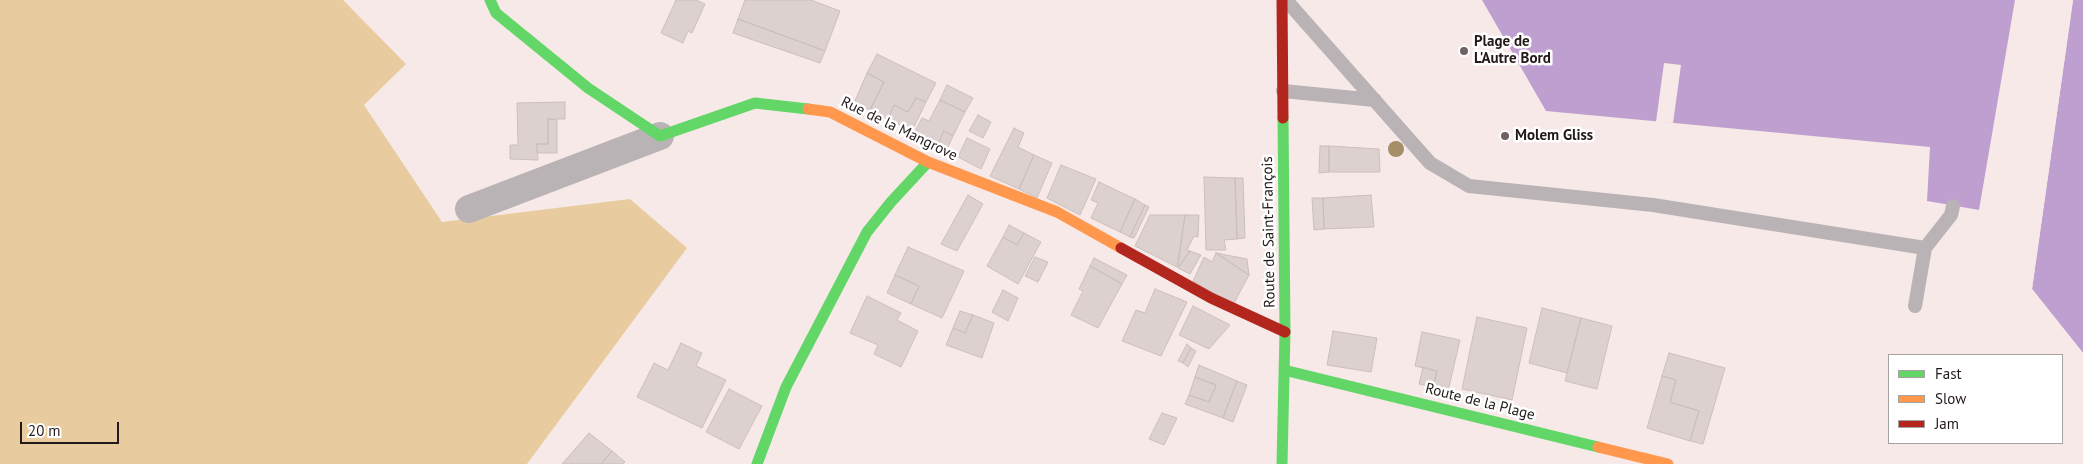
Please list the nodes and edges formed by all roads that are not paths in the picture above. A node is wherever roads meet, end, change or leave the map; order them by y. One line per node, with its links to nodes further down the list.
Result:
1 (490, 0): 6 (street)
2 (1282, 0): 4 (street, Route de Saint-François)
3 (1286, 0): 5 (lane)
4 (1283, 91): 5 (lane); 12 (street, Route de Saint-François)
5 (1375, 100): 10 (lane)
6 (660, 136): 7 (street, Rue de la Mangrove); 9 (street)
7 (928, 162): 12 (street, Rue de la Mangrove); 14 (street)
8 (1953, 206): 10 (lane)
9 (469, 209)
10 (1925, 248): 11 (lane)
11 (1916, 306)
12 (1285, 332): 13 (street, Route de Saint-François)
13 (1284, 370): 15 (street, Route de Saint-François); 16 (street, Route de la Plage)
14 (757, 464)
15 (1282, 464)
16 (1668, 464)

